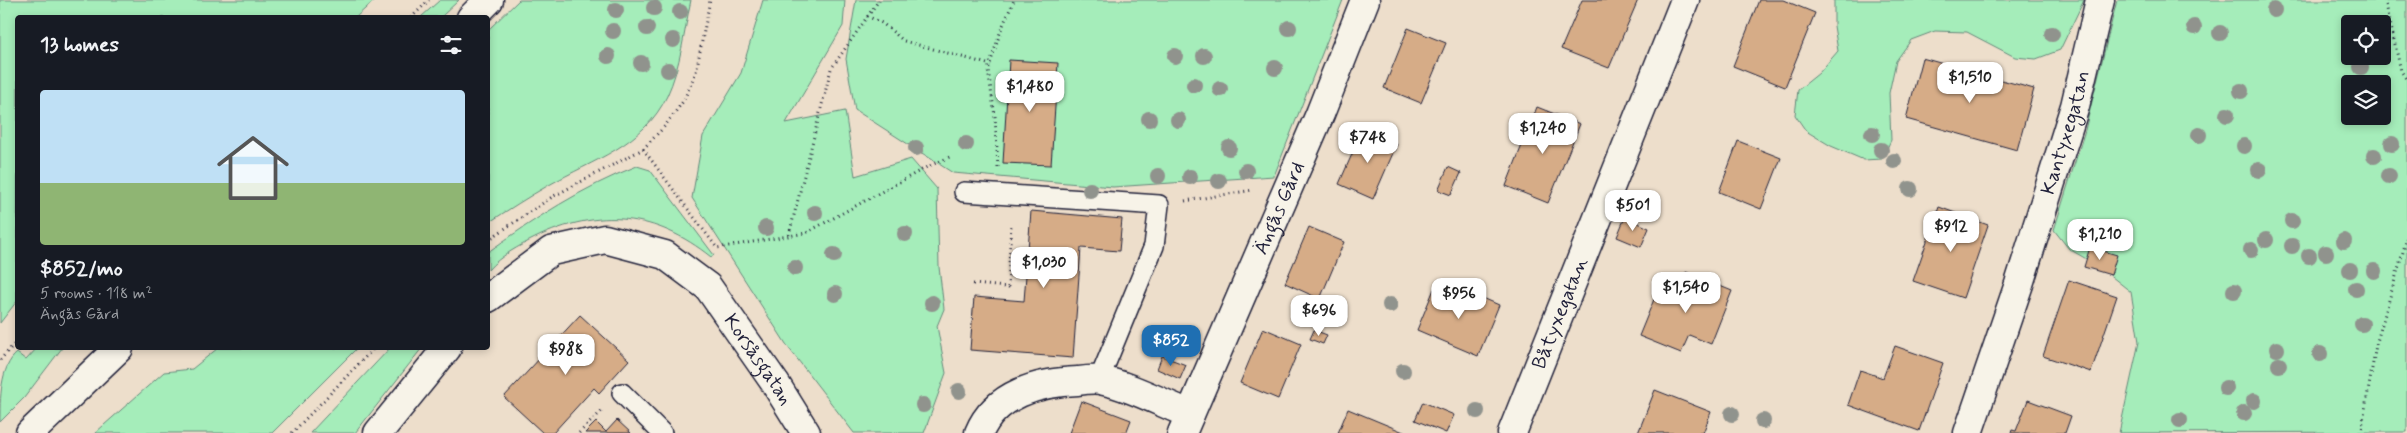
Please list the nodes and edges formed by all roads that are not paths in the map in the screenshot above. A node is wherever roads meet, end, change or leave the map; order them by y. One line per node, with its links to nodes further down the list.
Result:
1 (489, 0): 5 (street)
2 (1365, 0): 12 (street, Ängås Gård)
3 (1685, 0): 18 (street, Båtyxegatan)
4 (2100, 0): 19 (street, Kantyxegatan)
5 (474, 15)
6 (964, 192): 10 (lane)
7 (490, 297): 16 (street, Korsåsgatan)
8 (117, 350): 13 (street)
9 (445, 350): 14 (street)
10 (1099, 380): 12 (street, Ängås Gård); 17 (street, Ängås Gård)
11 (622, 393): 15 (lane)
12 (1186, 424)
13 (30, 433)
14 (378, 433)
15 (662, 433)
16 (806, 433)
17 (979, 433)
18 (1512, 433)
19 (1968, 433)

